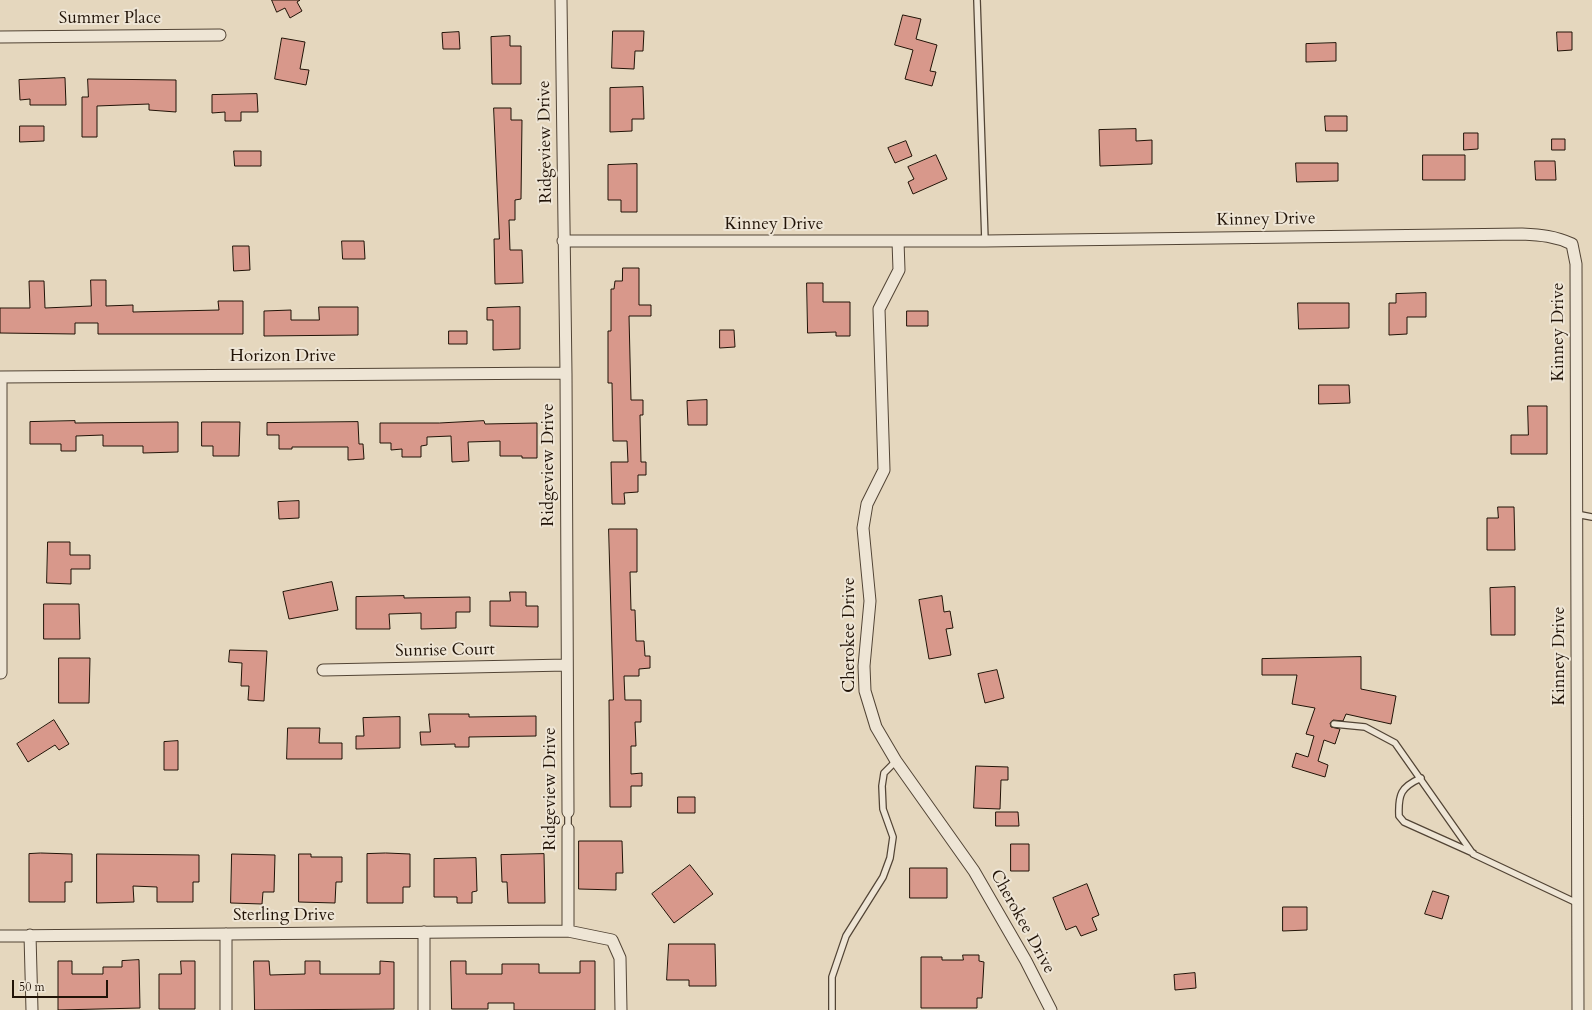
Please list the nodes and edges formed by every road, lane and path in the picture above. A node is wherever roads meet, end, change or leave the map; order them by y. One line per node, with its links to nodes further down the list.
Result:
1 (561, 0): 5 (street, Ridgeview Drive)
2 (977, 0): 7 (lane)
3 (220, 35): 4 (street, Summer Place)
4 (0, 37)
5 (564, 241): 6 (street, Kinney Drive); 8 (street, Ridgeview Drive)
6 (898, 241): 7 (street, Kinney Drive); 16 (street, Cherokee Drive)
7 (984, 241): 10 (street, Kinney Drive)
8 (566, 373): 9 (street, Horizon Drive); 12 (street, Ridgeview Drive)
9 (0, 377): 14 (street)
10 (1576, 514): 11 (lane); 21 (street, Kinney Drive)
11 (1592, 517)
12 (567, 665): 13 (street, Sunrise Court); 18 (street, Ridgeview Drive)
13 (323, 670)
14 (1, 673)
15 (1334, 724): 17 (lane)
16 (896, 761): 31 (lane); 32 (street, Cherokee Drive)
17 (1421, 778): 20 (lane); 20 (lane)
18 (568, 812): 19 (lane, Ridgeview Drive)
19 (568, 829): 22 (street, Ridgeview Drive)
20 (1473, 854): 21 (lane)
21 (1577, 903): 33 (street, Kinney Drive)
22 (568, 931): 23 (street, Sterling Drive); 30 (street, Sterling Drive)
23 (424, 932): 24 (street, Sterling Drive); 29 (street)
24 (226, 934): 25 (street, Sterling Drive); 28 (street)
25 (30, 935): 26 (street, Sterling Drive); 27 (street)
26 (0, 936)
27 (32, 1010)
28 (226, 1010)
29 (424, 1010)
30 (620, 1010)
31 (832, 1010)
32 (1051, 1010)
33 (1578, 1010)

